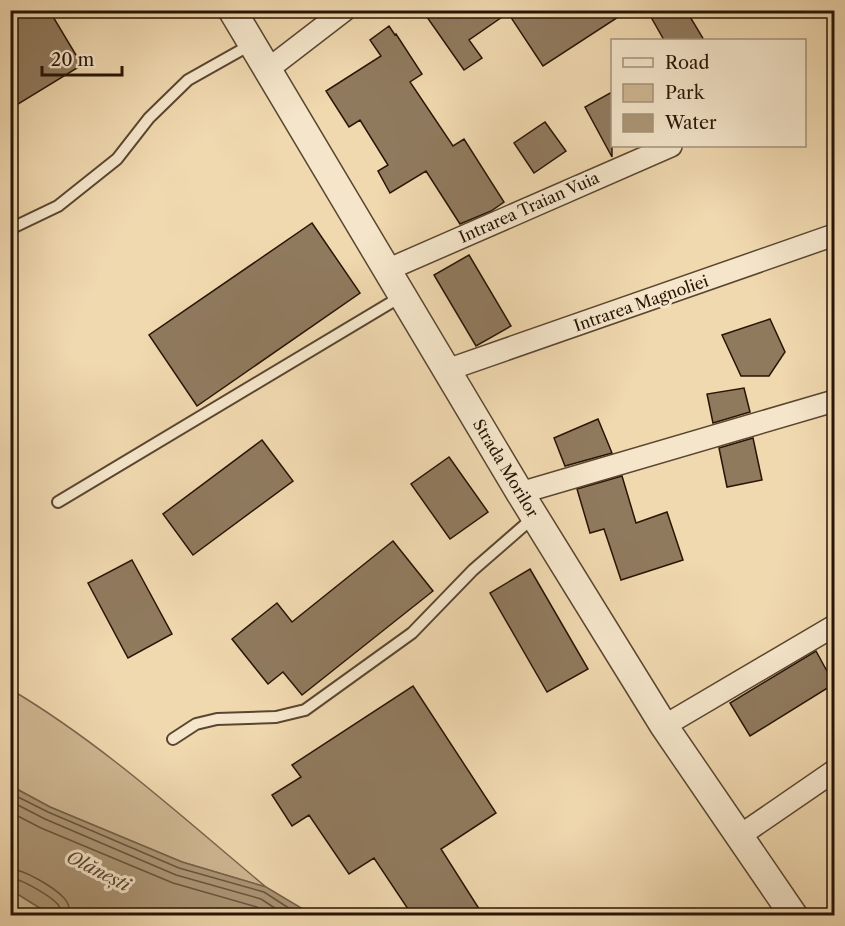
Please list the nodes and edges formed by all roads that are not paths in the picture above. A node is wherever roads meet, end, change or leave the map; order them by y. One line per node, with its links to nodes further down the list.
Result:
1 (232, 10): 3 (street, Strada Morilor)
2 (345, 10): 4 (street)
3 (252, 44): 4 (street, Strada Morilor); 6 (lane)
4 (267, 70): 8 (street, Strada Morilor)
5 (668, 147): 8 (street, Intrarea Traian Vuia)
6 (10, 230)
7 (834, 235): 10 (street, Intrarea Magnoliei)
8 (387, 270): 9 (street, Strada Morilor)
9 (403, 296): 10 (street, Strada Morilor); 13 (lane)
10 (447, 370): 12 (street, Strada Morilor)
11 (834, 401): 12 (street)
12 (520, 493): 14 (street, Strada Morilor)
13 (58, 502)
14 (535, 516): 16 (street, Strada Morilor); 17 (lane)
15 (834, 626): 16 (street)
16 (664, 726): 19 (street, Strada Morilor)
17 (173, 739)
18 (834, 771): 19 (street)
19 (738, 837): 20 (street, Strada Morilor)
20 (794, 915)

